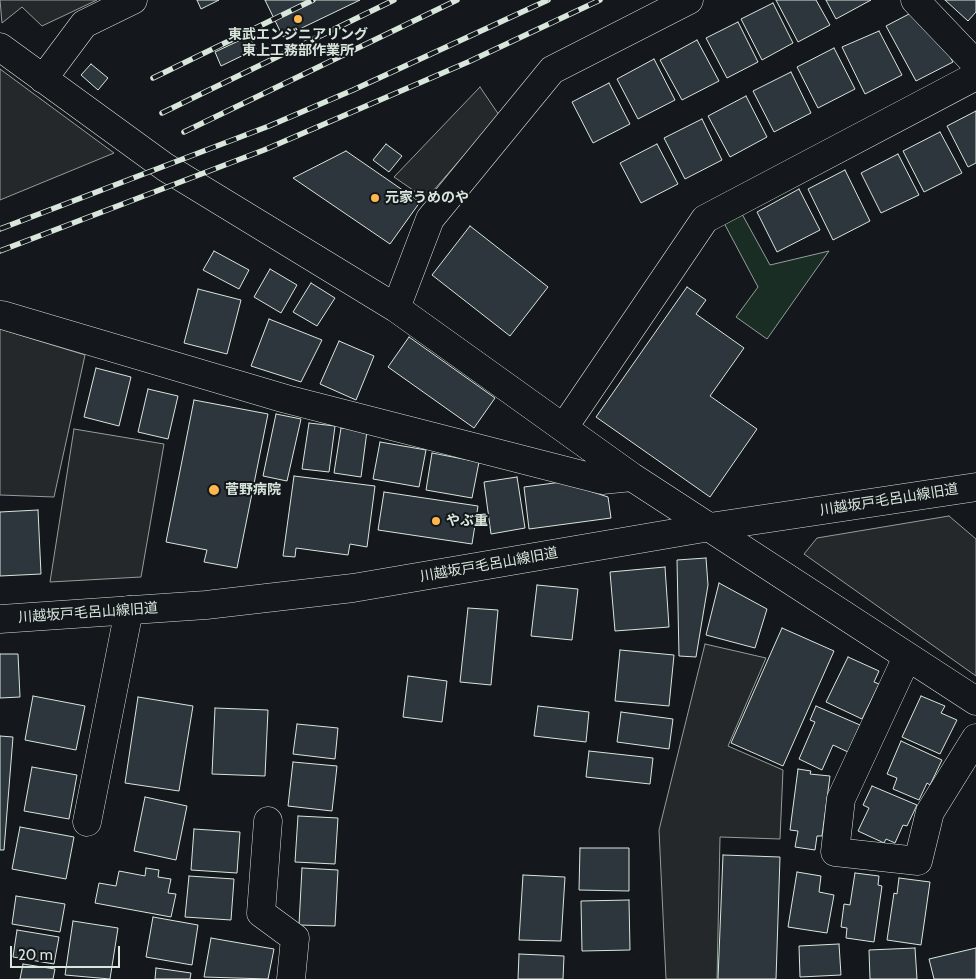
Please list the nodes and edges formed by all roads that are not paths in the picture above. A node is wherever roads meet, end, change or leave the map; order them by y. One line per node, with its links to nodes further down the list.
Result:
1 (133, 0): 7 (street)
2 (689, 0): 8 (street)
3 (916, 0): 5 (street)
4 (0, 47): 7 (street)
5 (976, 64)
6 (976, 76): 10 (street)
7 (43, 79): 8 (street)
8 (396, 308): 10 (street)
9 (2, 315): 11 (street)
10 (564, 427): 11 (street)
11 (632, 477): 13 (street)
12 (976, 487): 13 (street, 川越坂戸毛呂山線旧道)
13 (710, 527): 14 (street, 川越坂戸毛呂山線旧道); 16 (street)
14 (129, 610): 15 (street, 川越坂戸毛呂山線旧道); 20 (street)
15 (0, 619)
16 (907, 657): 17 (street); 18 (street)
17 (976, 701)
18 (976, 738)
19 (268, 821): 21 (street)
20 (87, 822)
21 (291, 979)

